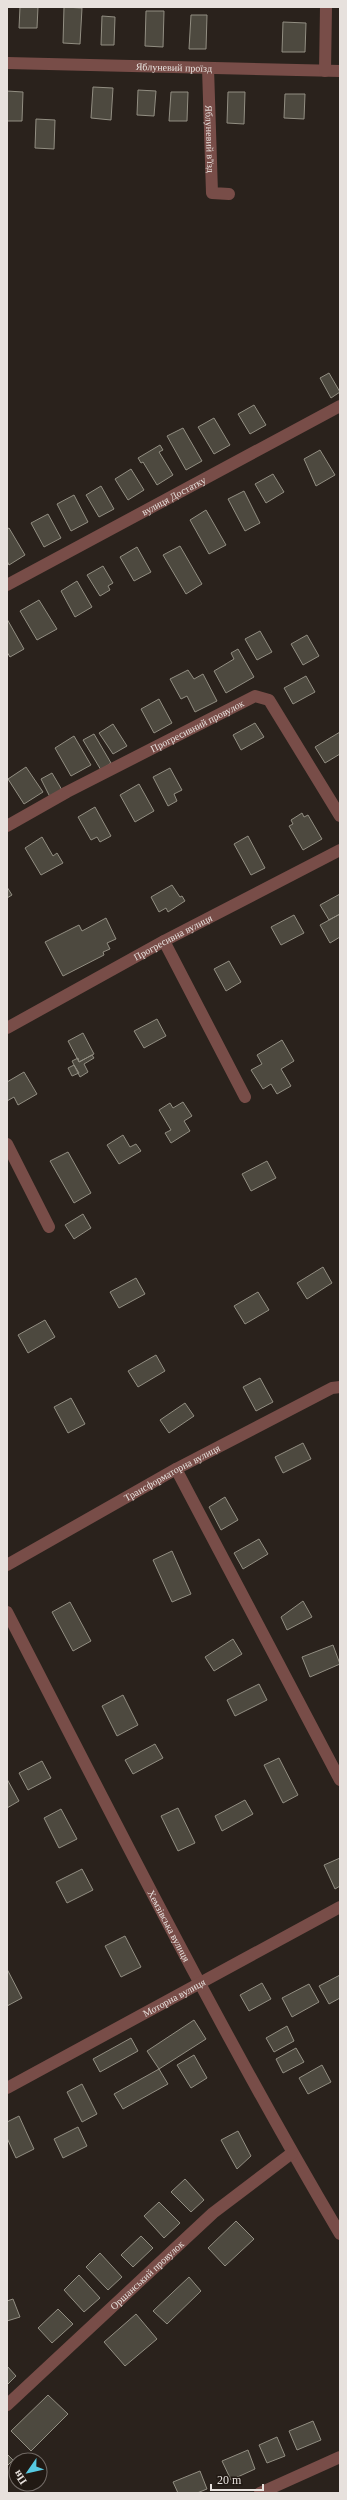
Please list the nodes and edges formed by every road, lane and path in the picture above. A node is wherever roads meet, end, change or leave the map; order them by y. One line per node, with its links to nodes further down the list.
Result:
1 (326, 7): 4 (street)
2 (7, 63): 3 (street, Яблуневий проїзд)
3 (208, 68): 4 (street, Яблуневий проїзд); 6 (street, Яблуневий в'їзд)
4 (325, 71): 5 (street, Яблуневий проїзд)
5 (340, 71)
6 (229, 194)
7 (340, 408): 8 (street, вулиця Достатку)
8 (7, 585)
9 (340, 816): 10 (street, Прогресивний провулок)
10 (7, 826)
11 (340, 850): 12 (street, Прогресивна вулиця)
12 (164, 941): 13 (street, Прогресивна вулиця); 14 (street)
13 (7, 1028)
14 (245, 1097)
15 (7, 1144): 16 (street)
16 (49, 1227)
17 (340, 1387): 18 (street, Трансформаторна вулиця)
18 (176, 1469): 19 (street, Трансформаторна вулиця); 21 (street)
19 (7, 1565)
20 (7, 1612): 23 (street, Хемзівська вулиця)
21 (340, 1780)
22 (340, 1907): 23 (street, Моторна вулиця)
23 (199, 1983): 24 (street, Моторна вулиця); 25 (street, Хемзівська вулиця)
24 (7, 2088)
25 (292, 2152): 26 (street, Хемзівська вулиця); 27 (street, Оршанський провулок)
26 (340, 2234)
27 (7, 2405)
28 (340, 2457): 29 (street)
29 (260, 2493)

